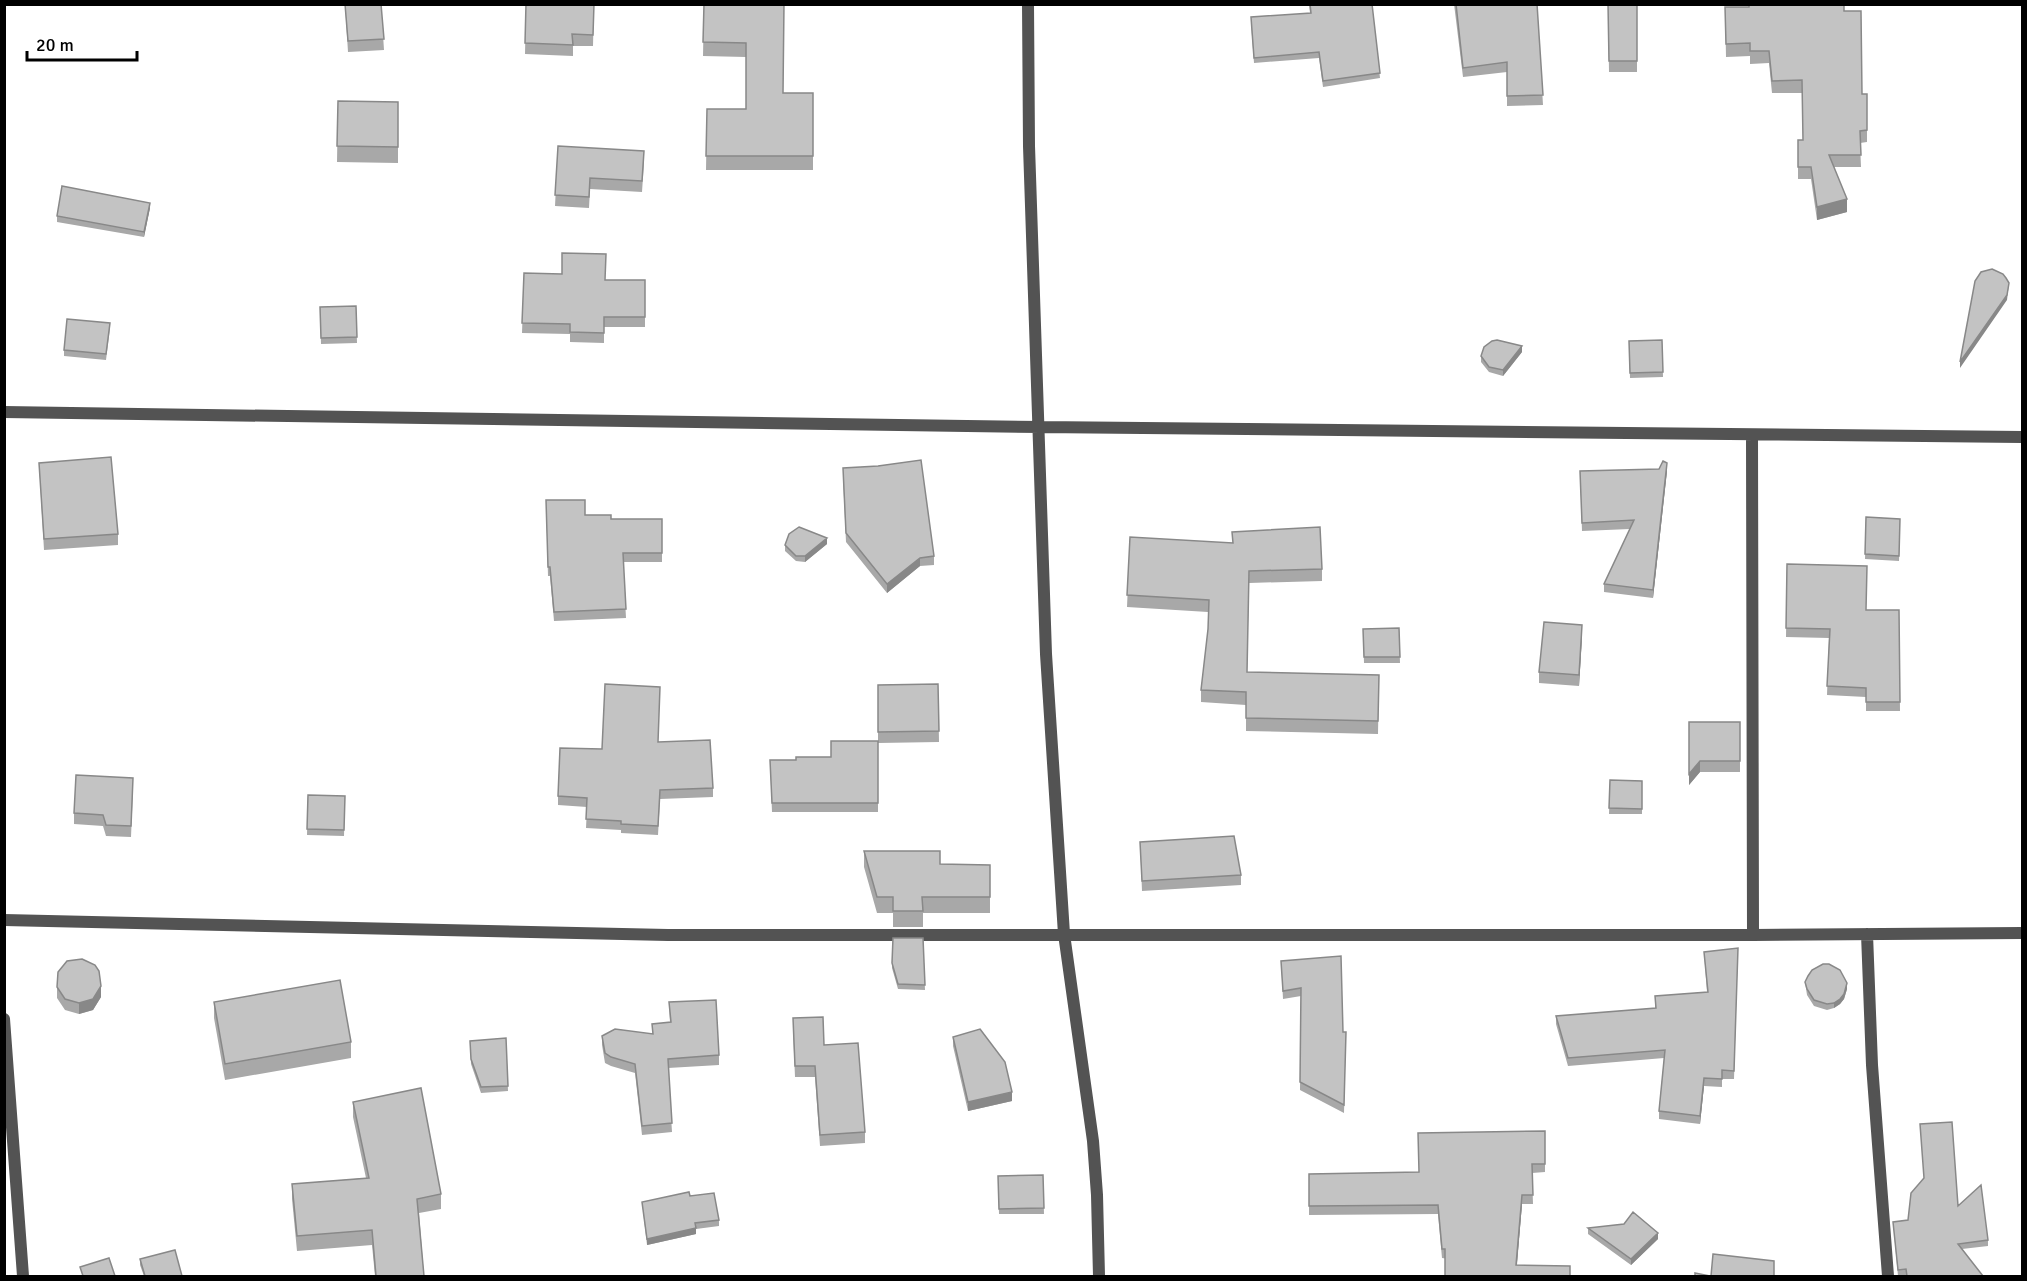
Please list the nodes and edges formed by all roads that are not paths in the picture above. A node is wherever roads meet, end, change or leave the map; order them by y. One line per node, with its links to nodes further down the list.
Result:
1 (1028, 4): 3 (street)
2 (4, 412): 3 (street)
3 (1040, 428): 4 (street); 8 (street)
4 (1752, 435): 5 (street); 10 (street)
5 (2022, 437)
6 (4, 920): 8 (street)
7 (2022, 933): 9 (street)
8 (1064, 934): 10 (street); 13 (street)
9 (1868, 934): 10 (street); 14 (street)
10 (1754, 935)
11 (4, 1019): 12 (street)
12 (23, 1276)
13 (1099, 1276)
14 (1888, 1276)

